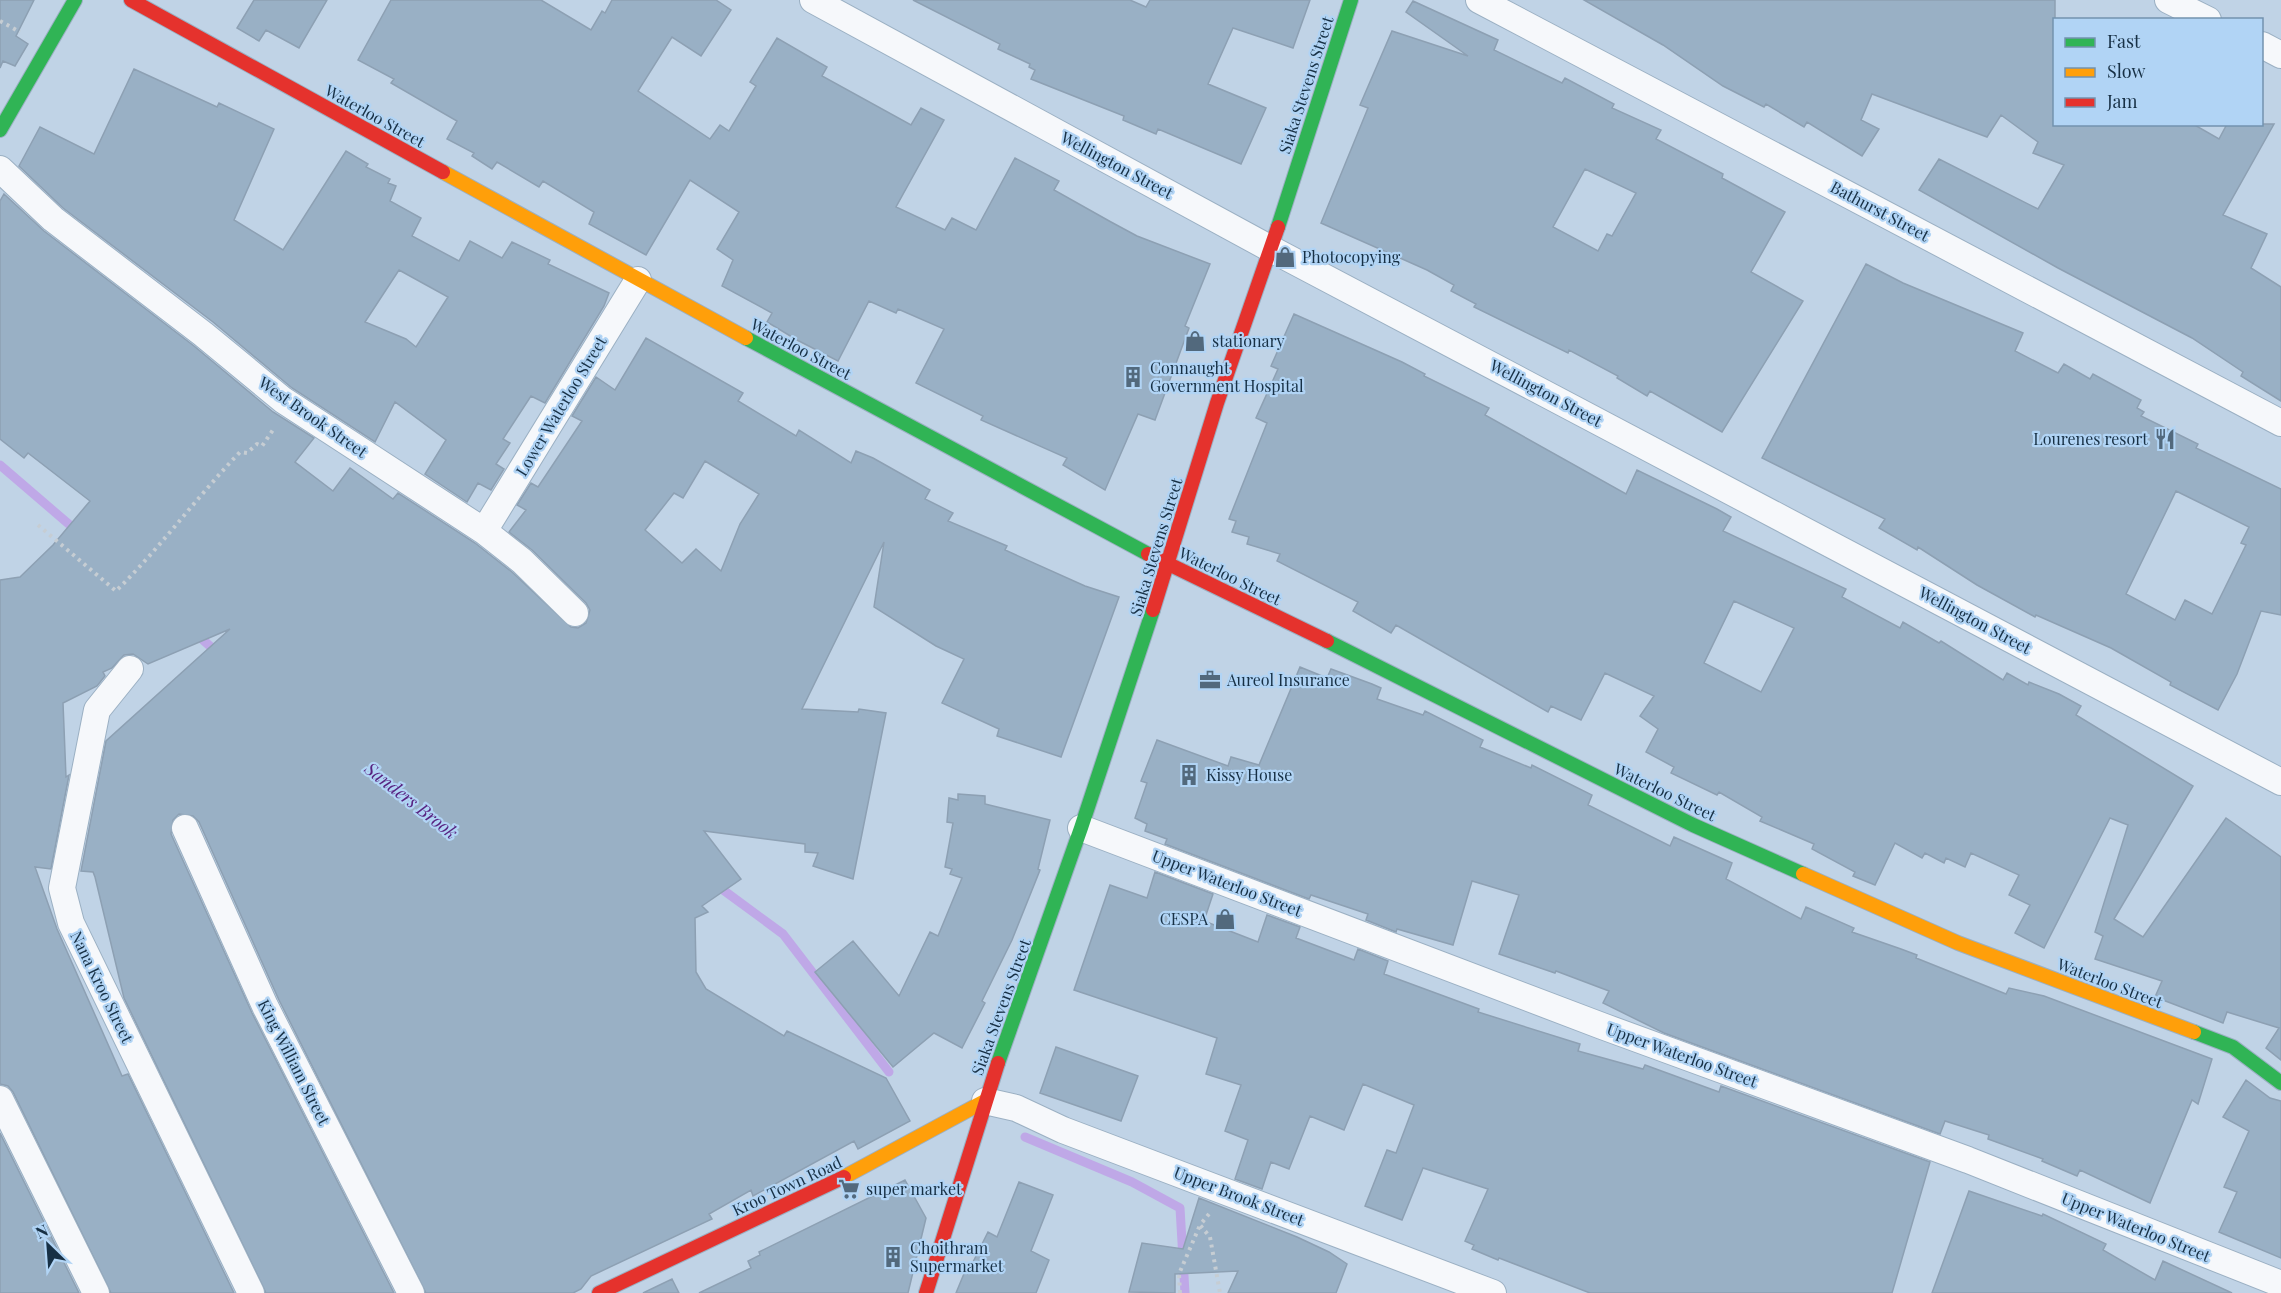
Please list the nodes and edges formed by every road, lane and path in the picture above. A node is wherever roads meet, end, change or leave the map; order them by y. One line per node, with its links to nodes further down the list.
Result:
1 (75, 0): 10 (street)
2 (131, 0): 13 (street, Waterloo Street)
3 (813, 0): 12 (street, Wellington Street)
4 (1351, 0): 12 (street, Siaka Stevens Street)
5 (1479, 0): 15 (street, Bathurst Street)
6 (2168, 0): 7 (street)
7 (2204, 18)
8 (2263, 46): 9 (street)
9 (2281, 55)
10 (0, 130)
11 (0, 169): 14 (street, West Brook Street)
12 (1271, 249): 18 (street, Siaka Stevens Street); 21 (street, Wellington Street)
13 (638, 280): 17 (street, Lower Waterloo Street); 18 (street, Waterloo Street)
14 (283, 400): 16 (path); 17 (street, West Brook Street)
15 (2281, 423)
16 (38, 525)
17 (484, 531): 19 (street, West Brook Street)
18 (1168, 565): 23 (street, Siaka Stevens Street); 24 (street, Waterloo Street)
19 (575, 613)
20 (130, 669): 31 (street, Nana Kroo Street)
21 (2281, 782)
22 (185, 828): 32 (street, King William Street)
23 (1081, 828): 26 (street, Siaka Stevens Street); 29 (street, Upper Waterloo Street)
24 (2281, 1083)
25 (0, 1100): 30 (street)
26 (985, 1101): 27 (street, Upper Brook Street); 33 (street, Kroo Town Road); 34 (street, Siaka Stevens Street)
27 (1226, 1190): 28 (path); 37 (street, Upper Brook Street)
28 (1200, 1225): 35 (path); 36 (path)
29 (2281, 1284)
30 (96, 1293)
31 (250, 1293)
32 (411, 1293)
33 (599, 1293)
34 (926, 1293)
35 (1180, 1293)
36 (1220, 1293)
37 (1493, 1293)

